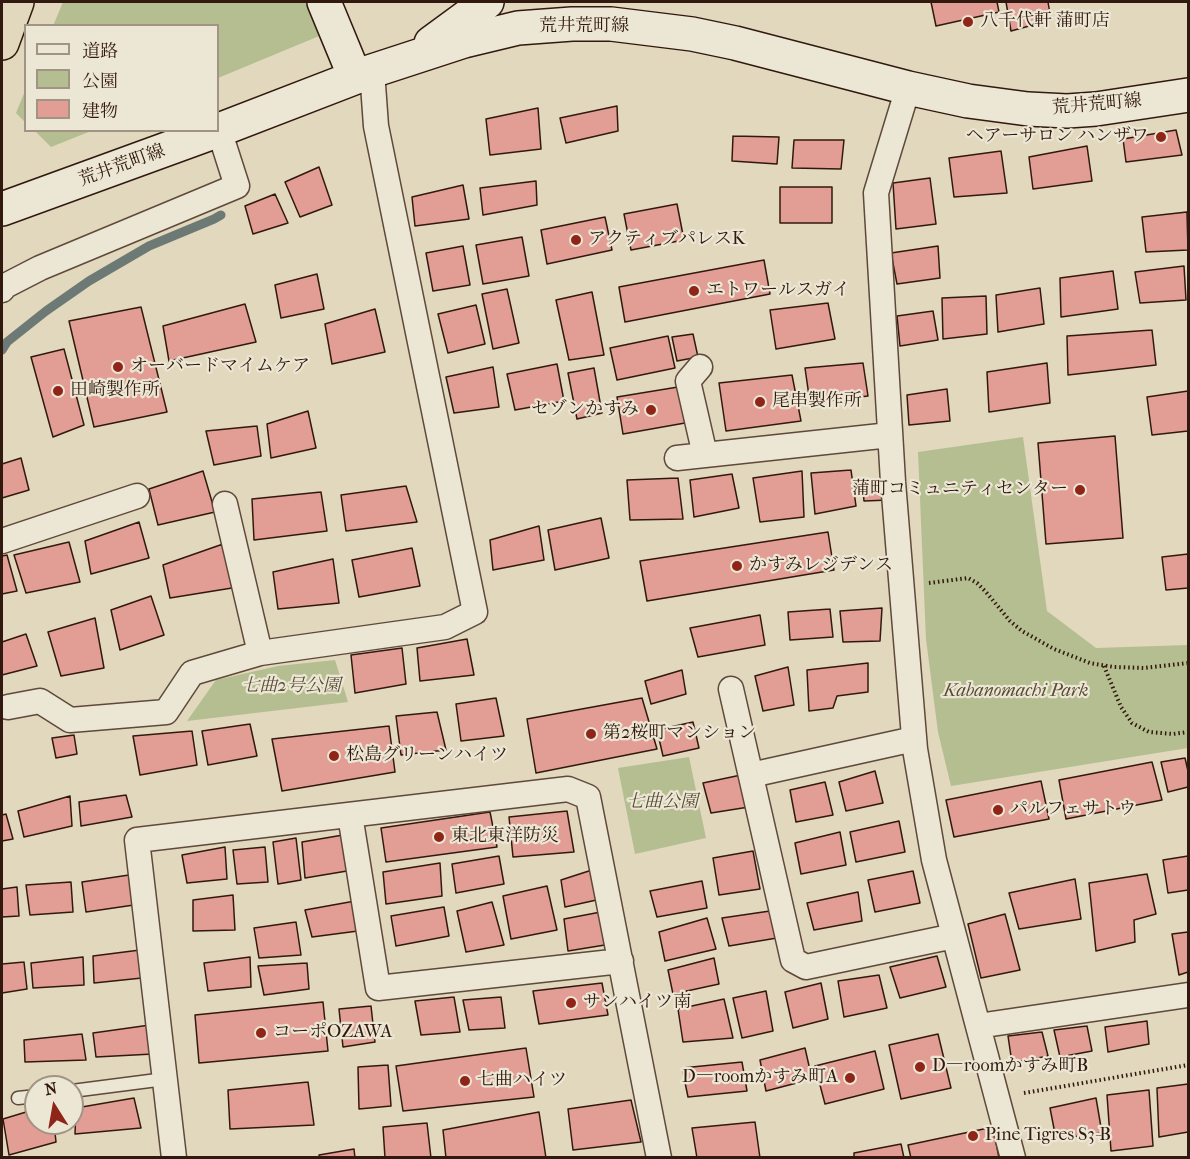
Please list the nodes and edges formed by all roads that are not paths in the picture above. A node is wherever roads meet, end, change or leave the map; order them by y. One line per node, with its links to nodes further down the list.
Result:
1 (17, 2): 4 (highway)
2 (324, 2): 6 (main road)
3 (487, 2): 5 (main road)
4 (2, 44)
5 (411, 58): 6 (main road, 荒井荒町線); 7 (main road, 荒井荒町線)
6 (363, 74): 9 (main road, 荒井荒町線); 20 (street)
7 (908, 88): 8 (main road, 荒井荒町線); 14 (street)
8 (1188, 95)
9 (219, 130): 12 (street)
10 (214, 132): 11 (main road, 荒井荒町線)
11 (2, 209)
12 (2, 290)
13 (700, 367): 15 (street)
14 (890, 435): 15 (street); 23 (street)
15 (705, 455): 16 (street)
16 (677, 458)
17 (138, 496): 19 (street)
18 (225, 504): 20 (street)
19 (2, 541)
20 (260, 653): 22 (street)
21 (731, 688): 24 (street)
22 (8, 707)
23 (914, 739): 24 (street); 26 (street)
24 (751, 775): 26 (street)
25 (350, 815): 27 (street); 27 (street); 30 (street)
26 (954, 936): 29 (street)
27 (621, 961): 35 (street)
28 (1188, 995): 29 (street)
29 (978, 1026): 36 (street)
30 (165, 1079): 31 (lane); 34 (street)
31 (84, 1089)
32 (24, 1097): 33 (lane)
33 (18, 1098)
34 (174, 1158)
35 (659, 1158)
36 (1013, 1158)

